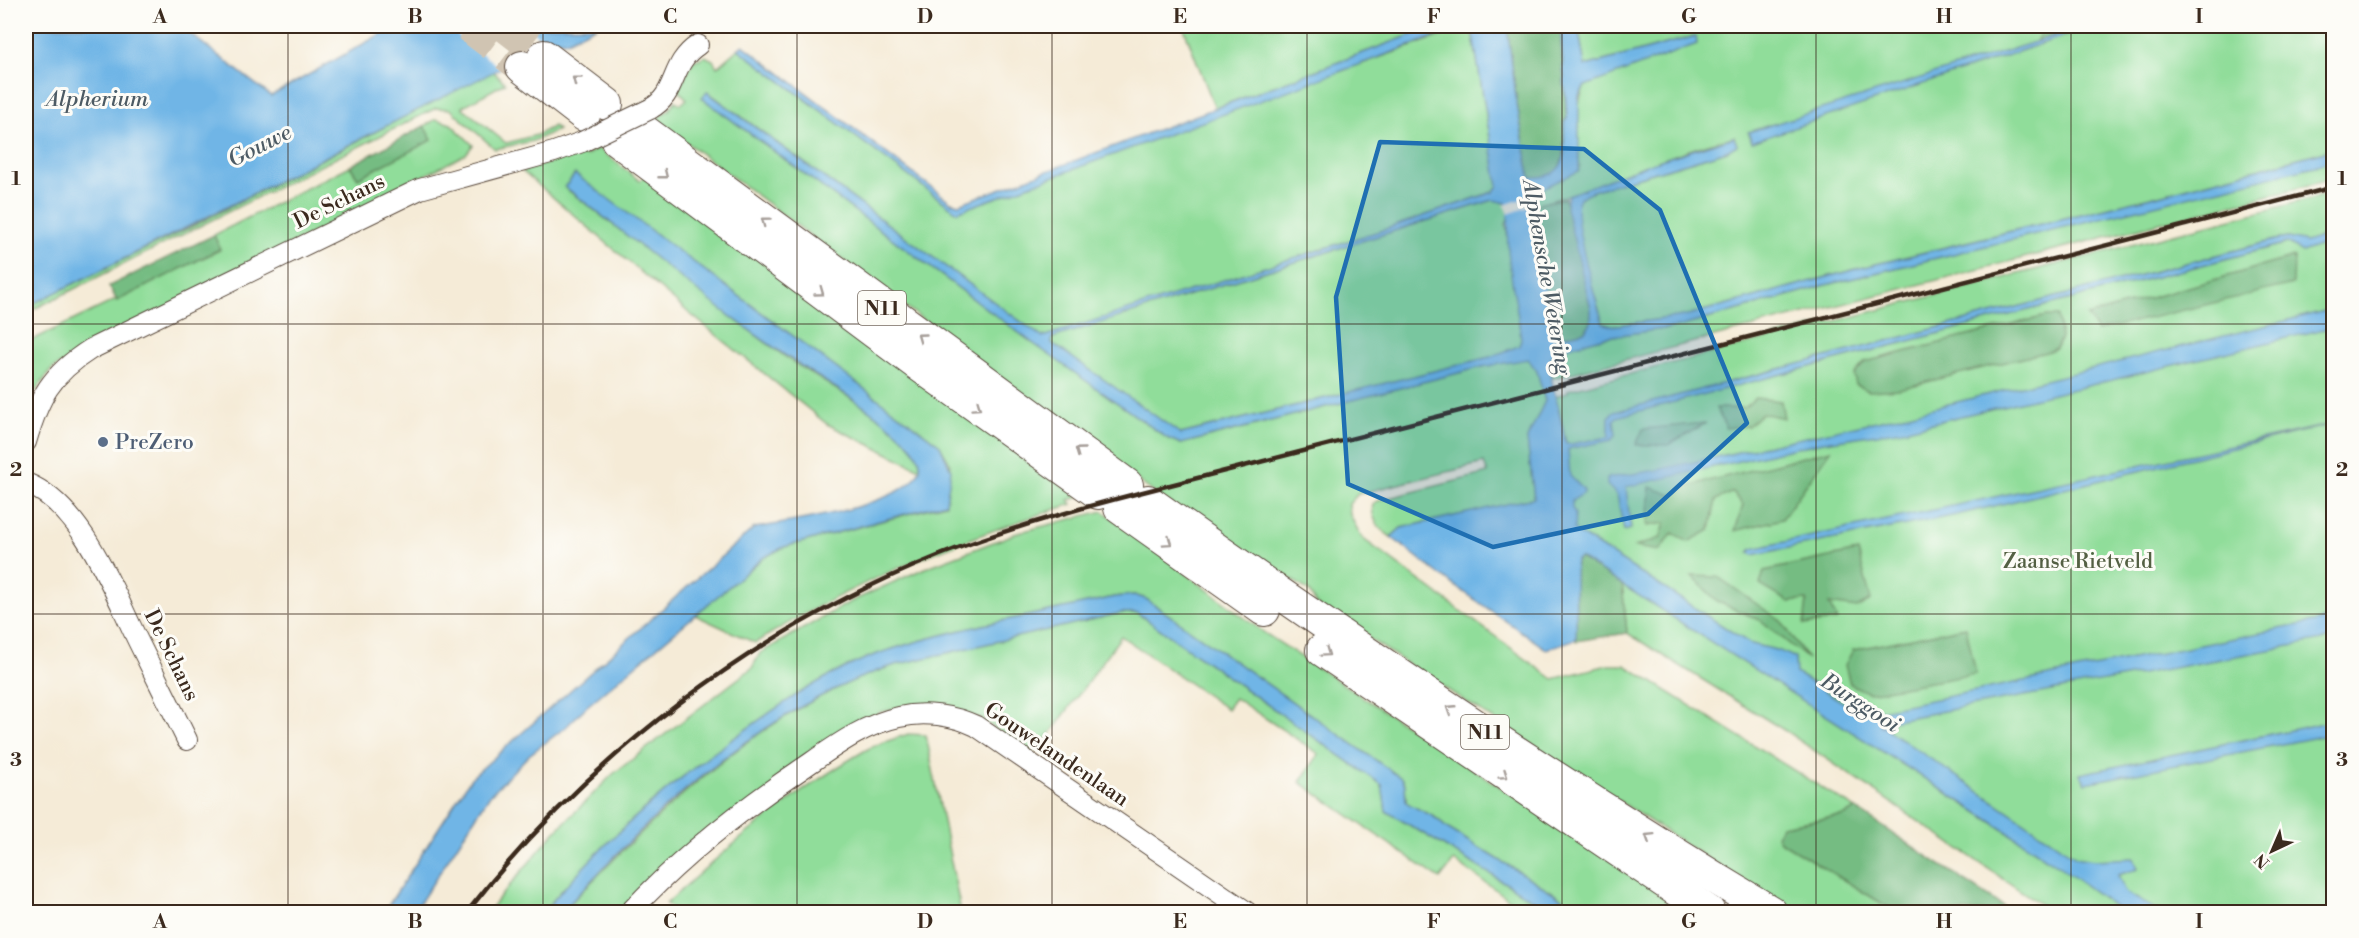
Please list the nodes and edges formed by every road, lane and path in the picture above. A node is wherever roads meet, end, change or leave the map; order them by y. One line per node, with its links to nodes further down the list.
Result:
1 (698, 45): 4 (street, De Schans)
2 (533, 62): 3 (highway)
3 (591, 120): 4 (street, De Schans, bridge); 5 (street, De Schans)
4 (636, 126): 7 (highway, N11)
5 (26, 442)
6 (26, 483): 8 (street, De Schans)
7 (1123, 497): 11 (highway, N11, one-way to 11); 12 (highway, N11, one-way to 7)
8 (188, 740)
9 (630, 912): 10 (street, Gouwelandenlaan)
10 (1247, 912)
11 (1709, 912)
12 (1771, 912)

